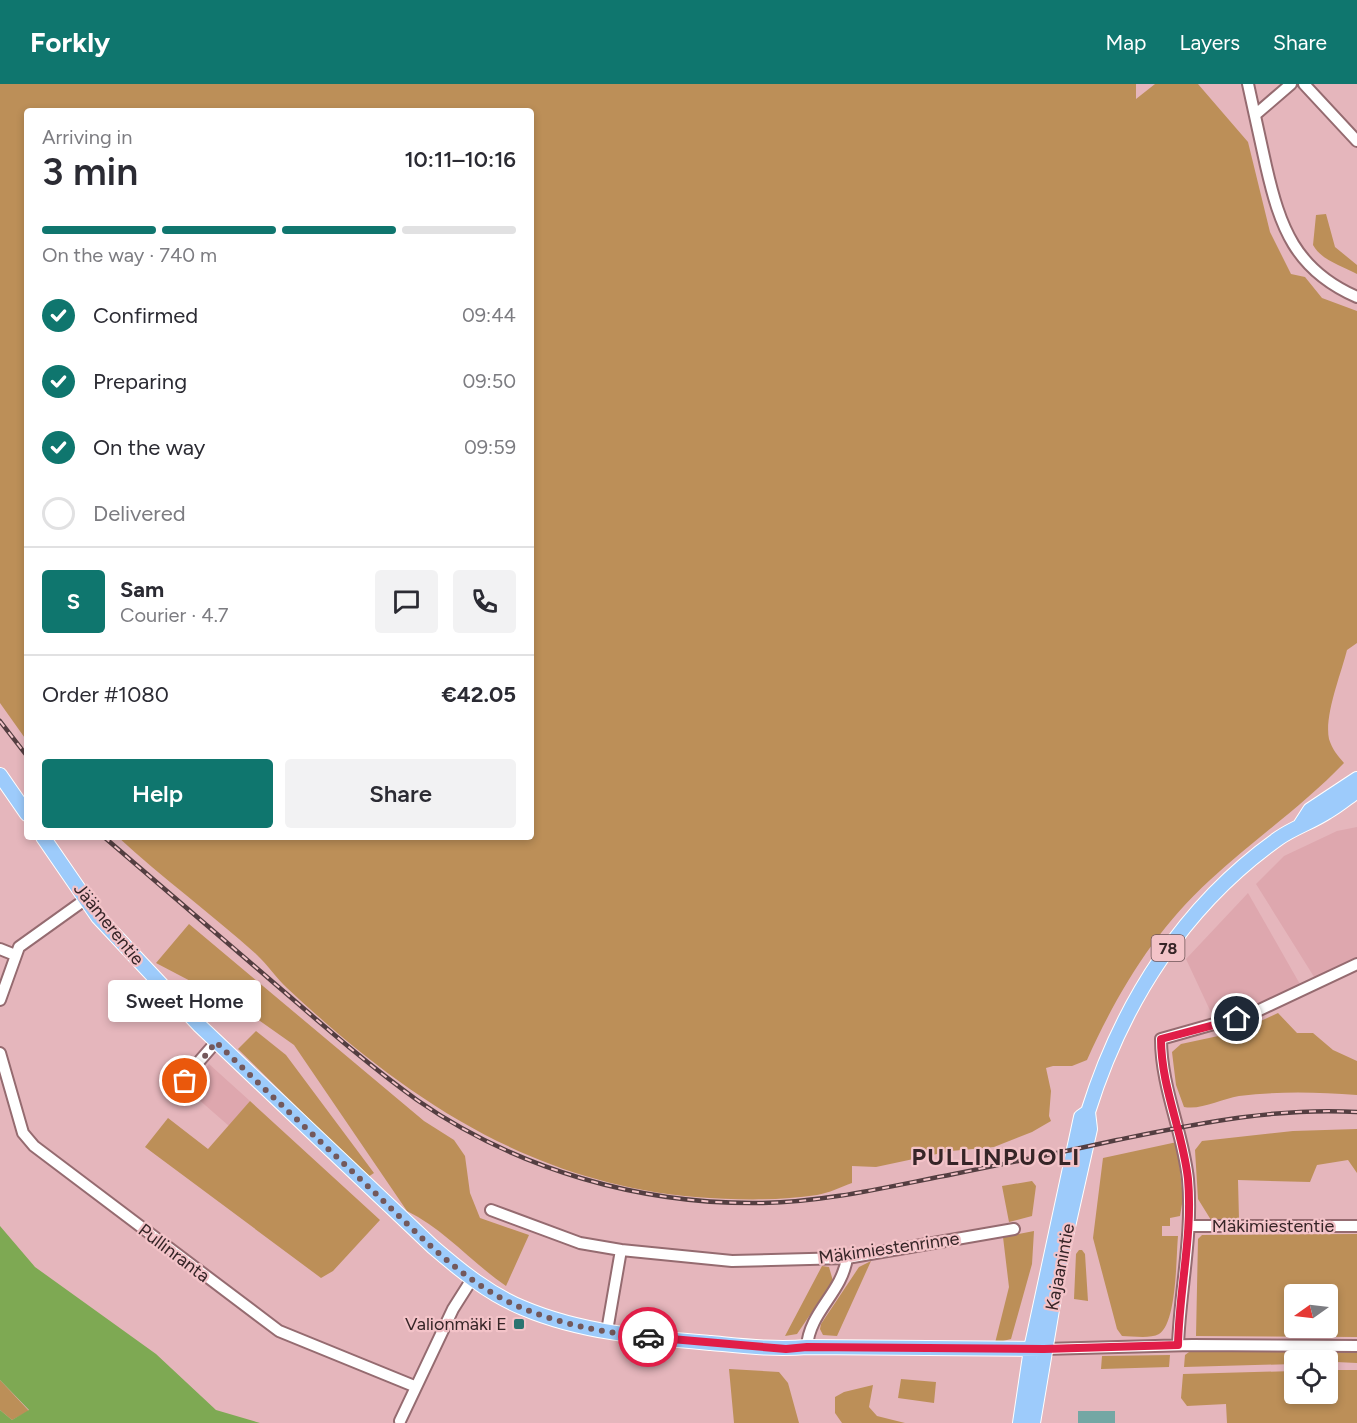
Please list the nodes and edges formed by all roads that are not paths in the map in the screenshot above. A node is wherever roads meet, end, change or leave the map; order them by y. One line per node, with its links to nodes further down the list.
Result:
1 (1248, 84): 4 (street)
2 (1292, 84): 4 (street)
3 (1304, 84): 5 (street)
4 (1255, 115): 6 (street)
5 (1355, 137)
6 (1357, 297)
7 (0, 775): 10 (main road)
8 (1357, 779): 11 (main road, 78)
9 (1357, 791): 11 (main road, 78)
10 (24, 810)
11 (1302, 824): 32 (main road, 78)
12 (45, 840): 13 (main road, Jäämerentie)
13 (86, 899): 15 (street); 18 (main road, Jäämerentie)
14 (0, 949): 15 (street)
15 (15, 955): 17 (street)
16 (1357, 964): 22 (street)
17 (0, 1000)
18 (216, 1042): 20 (street); 27 (main road, Jäämerentie)
19 (0, 1053): 33 (street, Pullinranta)
20 (178, 1092)
21 (491, 1210): 25 (street, Mäkimiestenrinne)
22 (1189, 1226): 23 (street, Mäkimiestentie); 29 (street)
23 (1357, 1226)
24 (1014, 1228): 26 (street, Mäkimiestenrinne)
25 (621, 1250): 26 (street, Mäkimiestenrinne); 28 (street)
26 (848, 1258): 31 (street)
27 (472, 1279): 28 (main road, Jäämerentie); 33 (street)
28 (607, 1331): 31 (main road, Jäämerentie)
29 (1178, 1345): 30 (street, Jäämerentie); 32 (street, Jäämerentie)
30 (1357, 1346)
31 (807, 1347): 32 (main road, Jäämerentie)
32 (1038, 1349): 35 (main road, 78); 36 (main road, 78)
33 (414, 1386): 34 (street)
34 (400, 1421)
35 (1020, 1423)
36 (1033, 1423)

